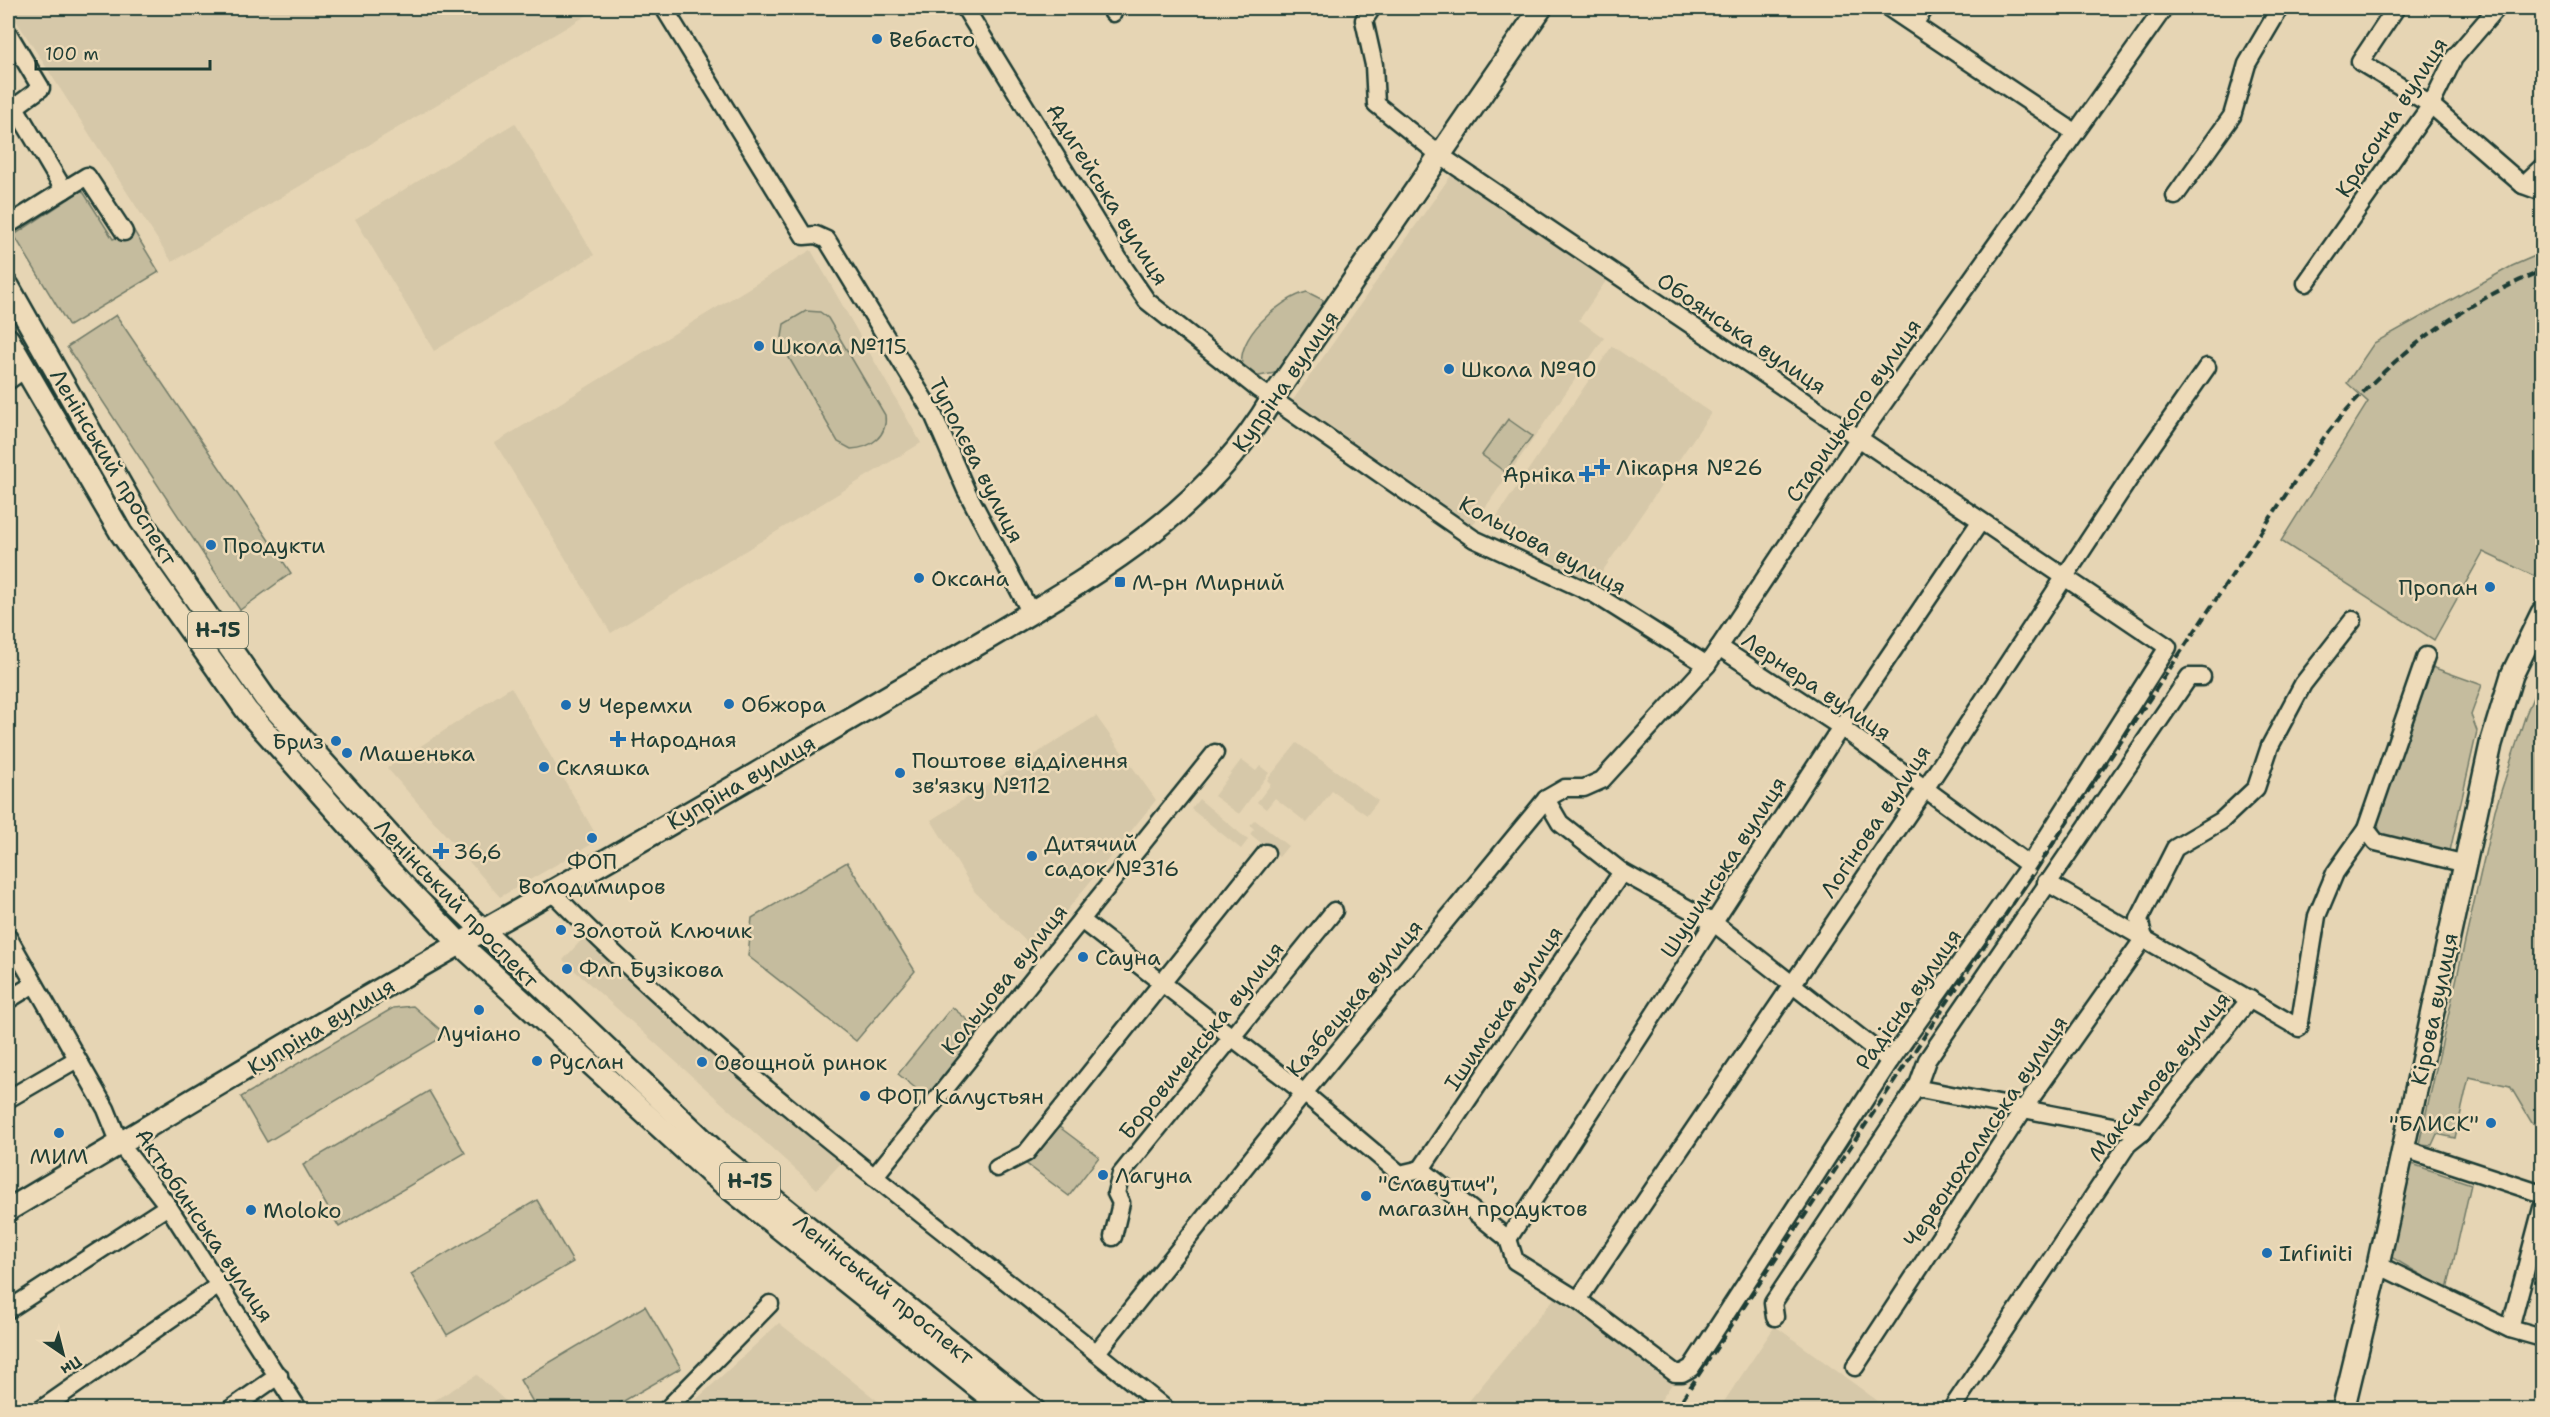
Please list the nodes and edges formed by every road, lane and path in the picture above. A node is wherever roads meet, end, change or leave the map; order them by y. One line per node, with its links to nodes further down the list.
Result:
1 (664, 8): 32 (street, Туполєва вулиця)
2 (965, 8): 28 (street, Адигейська вулиця)
3 (1372, 8): 15 (street)
4 (1541, 8): 15 (main road, Купріна вулиця)
5 (1889, 8): 11 (street)
6 (1925, 8): 11 (street)
7 (2164, 8): 14 (street, Старицького вулиця)
8 (2280, 8): 20 (street)
9 (2396, 8): 13 (street)
10 (2497, 8): 13 (street, Красочна вулиця)
11 (1914, 24): 14 (street)
12 (8, 33): 18 (street)
13 (2431, 105): 17 (street); 23 (street, Красочна вулиця)
14 (2074, 132): 29 (street, Старицького вулиця)
15 (1441, 156): 28 (main road, Купріна вулиця); 29 (street, Обоянська вулиця)
16 (2542, 167): 17 (street)
17 (2523, 185): 19 (street)
18 (64, 190): 21 (street); 22 (street)
19 (2542, 192)
20 (2175, 196)
21 (8, 225)
22 (124, 232)
23 (2306, 283)
24 (8, 286): 54 (main road, Ленінський проспект / Н-15)
25 (8, 339): 27 (main road, Ленінський проспект / Н-15)
26 (2208, 367): 31 (street, Логінова вулиця)
27 (16, 375): 57 (main road, Ленінський проспект / Н-15)
28 (1272, 399): 32 (main road, Купріна вулиця); 38 (street, Кольцова вулиця)
29 (1858, 439): 30 (street, Обоянська вулиця); 35 (street, Старицького вулиця)
30 (1980, 522): 31 (street, Обоянська вулиця); 40 (street, Шушинська вулиця)
31 (2064, 578): 36 (street, Обоянська вулиця); 42 (street, Логінова вулиця)
32 (1031, 613): 50 (main road, Купріна вулиця)
33 (2542, 613): 46 (main road, Кірова вулиця)
34 (2353, 620): 56 (street)
35 (1719, 647): 38 (street, Старицького вулиця); 40 (street, Лернера вулиця)
36 (2168, 647): 47 (street, Радісна вулиця)
37 (2426, 656): 44 (street, Максимова вулиця)
38 (1707, 665): 43 (street, Старицького вулиця)
39 (2202, 676): 49 (street)
40 (1841, 727): 42 (street, Лернера вулиця); 53 (street, Шушинська вулиця)
41 (1215, 753): 52 (street, Кольцова вулиця)
42 (1925, 789): 47 (street, Лернера вулиця); 60 (street, Логінова вулиця)
43 (1546, 799): 48 (street); 67 (street, Казбецька вулиця)
44 (2366, 829): 46 (street); 61 (street, Максимова вулиця)
45 (1266, 853): 58 (street)
46 (2466, 864): 72 (main road, Кірова вулиця)
47 (2027, 867): 65 (street, Радісна вулиця)
48 (1622, 872): 53 (street); 74 (street, Ішимська вулиця)
49 (2046, 882): 56 (street); 66 (street)
50 (553, 893): 54 (main road, Купріна вулиця); 75 (street)
51 (1334, 911): 63 (street, Боровиченська вулиця)
52 (1081, 920): 58 (street); 75 (street, Кольцова вулиця)
53 (1714, 923): 60 (street); 81 (street, Шушинська вулиця)
54 (484, 932): 57 (main road, Купріна вулиця); 98 (main road, Ленінський проспект / Н-15)
55 (8, 937): 59 (street, Актюбинська вулиця)
56 (2144, 938): 61 (street); 69 (street, Червонохолмська вулиця)
57 (460, 944): 71 (main road, Купріна вулиця); 97 (main road, Ленінський проспект / Н-15)
58 (1163, 981): 63 (street); 73 (street)
59 (34, 984): 62 (street); 64 (street, Актюбинська вулиця)
60 (1791, 984): 65 (street); 84 (street, Логінова вулиця)
61 (2250, 999): 70 (street, Максимова вулиця)
62 (8, 1000)
63 (1232, 1037): 67 (street); 80 (street, Боровиченська вулиця)
64 (77, 1059): 68 (street); 71 (street, Актюбинська вулиця)
65 (1890, 1062): 84 (street, Радісна вулиця)
66 (1915, 1088): 69 (street); 87 (street)
67 (1304, 1093): 74 (street); 90 (street, Казбецька вулиця)
68 (8, 1100)
69 (2025, 1108): 70 (street); 91 (street, Червонохолмська вулиця)
70 (2143, 1132): 100 (street, Максимова вулиця)
71 (120, 1144): 77 (street, Актюбинська вулиця); 79 (main road, Купріна вулиця)
72 (2402, 1148): 76 (street); 82 (main road, Кірова вулиця)
73 (997, 1168)
74 (1421, 1169): 81 (street)
75 (874, 1177): 90 (street)
76 (2542, 1194)
77 (168, 1206): 83 (street, Актюбинська вулиця); 86 (street)
78 (2542, 1208): 88 (street)
79 (8, 1210)
80 (1113, 1237)
81 (1508, 1239): 84 (street)
82 (2378, 1266): 88 (street); 101 (main road, Кірова вулиця)
83 (219, 1285): 92 (street, Актюбинська вулиця); 93 (street)
84 (1578, 1300)
85 (770, 1304): 96 (street)
86 (8, 1310)
87 (1775, 1317)
88 (2510, 1329): 89 (street)
89 (2542, 1338)
90 (1097, 1352): 99 (street)
91 (1855, 1367)
92 (279, 1376): 94 (street); 95 (street, Актюбинська вулиця)
93 (40, 1410)
94 (229, 1410)
95 (299, 1410)
96 (666, 1410)
97 (1006, 1410)
98 (1034, 1410)
99 (1167, 1410)
100 (1951, 1410)
101 (2343, 1410)

